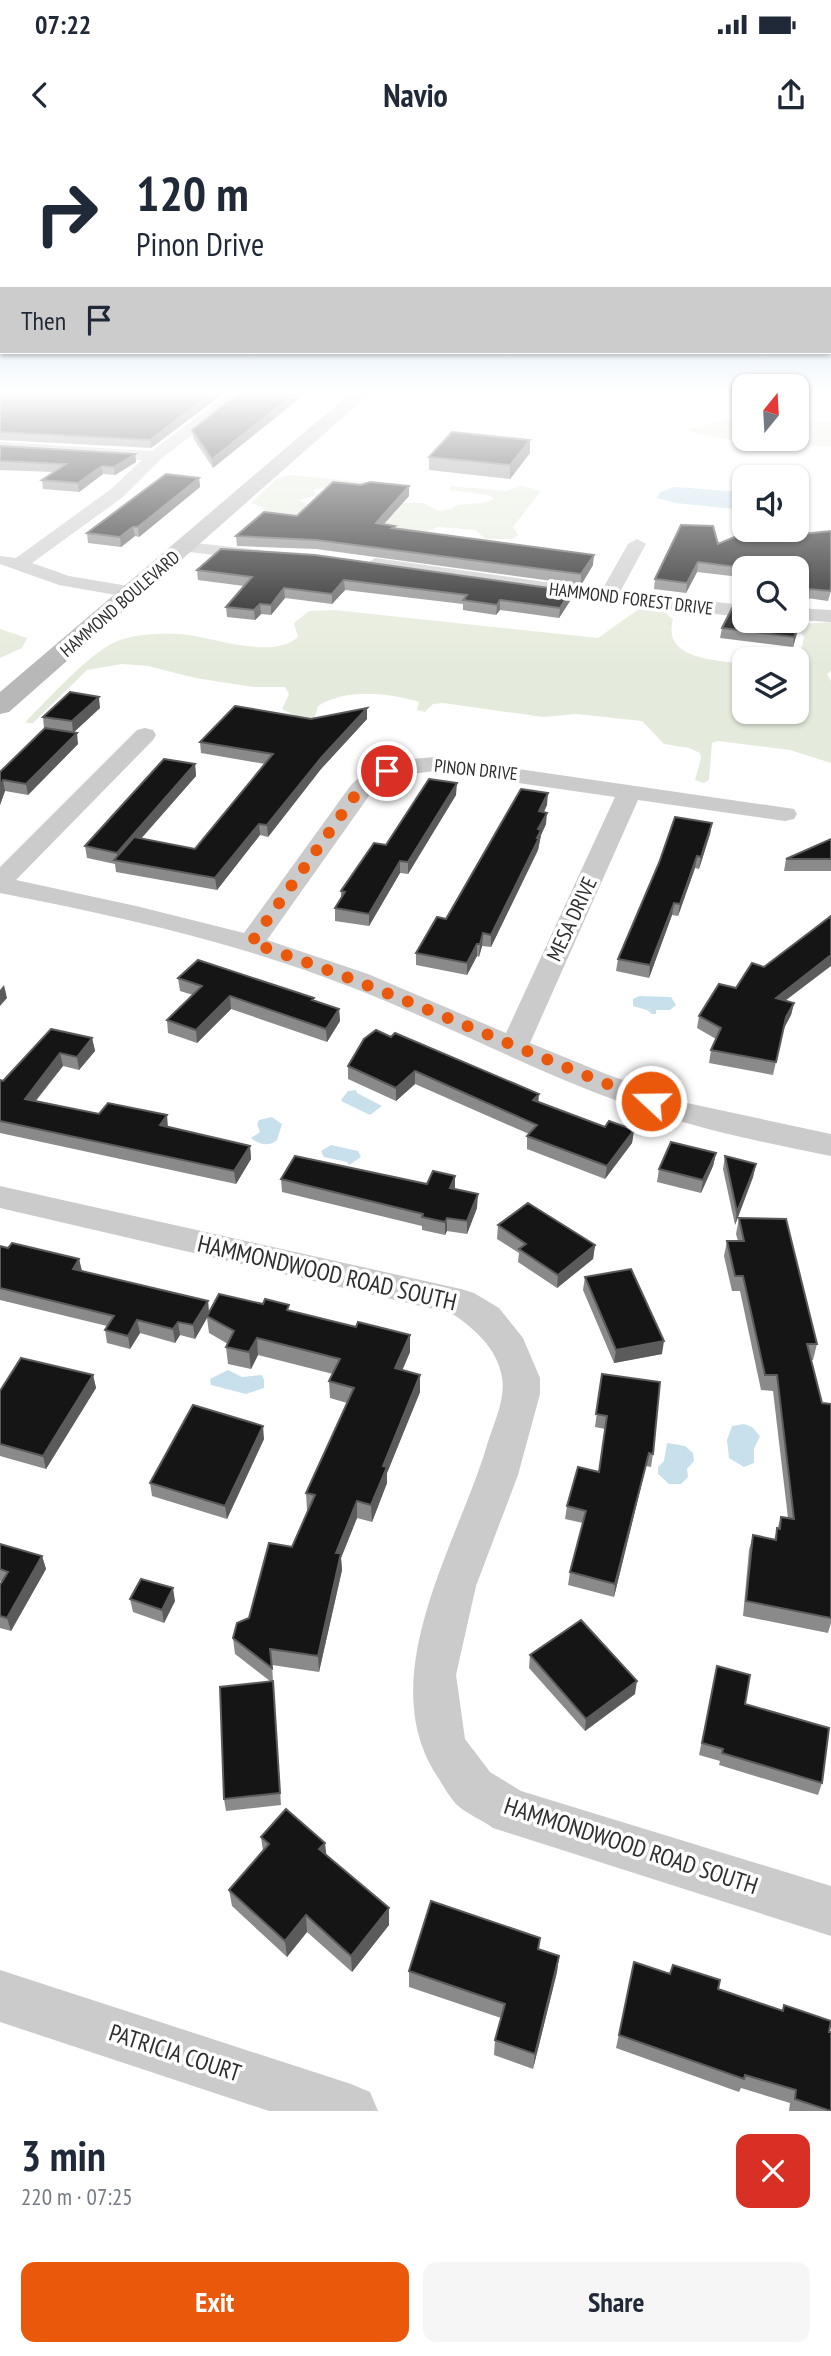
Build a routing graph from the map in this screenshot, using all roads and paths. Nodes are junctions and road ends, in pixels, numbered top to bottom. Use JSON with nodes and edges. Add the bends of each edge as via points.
{"nodes":[{"id":1,"x":128,"y":482,"type":"edge"},
{"id":2,"x":260,"y":482,"type":"edge"},
{"id":3,"x":638,"y":544,"type":"dead end"},
{"id":4,"x":186,"y":547,"type":"junction"},
{"id":5,"x":280,"y":555,"type":"edge"},
{"id":6,"x":0,"y":558,"type":"edge"},
{"id":7,"x":356,"y":562,"type":"edge"},
{"id":8,"x":19,"y":564,"type":"junction"},
{"id":9,"x":140,"y":587,"type":"junction"},
{"id":10,"x":608,"y":597,"type":"junction"},
{"id":11,"x":732,"y":610,"type":"edge"},
{"id":12,"x":809,"y":615,"type":"edge"},
{"id":13,"x":831,"y":616,"type":"edge"},
{"id":14,"x":0,"y":706,"type":"edge"},
{"id":15,"x":145,"y":735,"type":"dead end"},
{"id":16,"x":630,"y":791,"type":"junction"},
{"id":17,"x":785,"y":814,"type":"dead end"},
{"id":18,"x":0,"y":884,"type":"edge"},
{"id":19,"x":251,"y":943,"type":"junction"},
{"id":20,"x":514,"y":1047,"type":"junction"},
{"id":21,"x":831,"y":1144,"type":"edge"},
{"id":22,"x":0,"y":1196,"type":"edge"},
{"id":23,"x":831,"y":1911,"type":"edge"},
{"id":24,"x":0,"y":1996,"type":"edge"},
{"id":25,"x":351,"y":2111,"type":"edge"}],
"edges":[{"from":1,"to":8,"type":"street"},
{"from":2,"to":4,"type":"street","name":"HAMMOND BOULEVARD"},
{"from":3,"to":10,"type":"street"},
{"from":4,"to":5,"type":"street"},
{"from":4,"to":9,"type":"street","name":"HAMMOND BOULEVARD"},
{"from":6,"to":8,"type":"street"},
{"from":7,"to":10,"type":"street","name":"HAMMOND FOREST DRIVE"},
{"from":8,"to":9,"type":"street","via":[[66,581]]},
{"from":9,"to":14,"type":"street","name":"HAMMOND BOULEVARD"},
{"from":10,"to":11,"type":"street","name":"HAMMOND FOREST DRIVE"},
{"from":12,"to":13,"type":"street"},
{"from":15,"to":18,"type":"street"},
{"from":16,"to":17,"type":"street","name":"PINON DRIVE"},
{"from":16,"to":19,"type":"street","name":"PINON DRIVE","via":[[435,764],[387,771],[359,790]]},
{"from":16,"to":20,"type":"street","name":"MESA DRIVE"},
{"from":18,"to":19,"type":"street"},
{"from":19,"to":20,"type":"street","via":[[356,980]]},
{"from":20,"to":21,"type":"street","via":[[676,1110]]},
{"from":22,"to":23,"type":"street","name":"HAMMONDWOOD ROAD SOUTH","via":[[461,1302],[486,1318],[510,1348],[521,1378],[521,1394],[498,1475],[455,1586],[433,1675],[446,1750],[473,1787],[510,1811]]},
{"from":24,"to":25,"type":"street","name":"PATRICIA COURT"}]}
